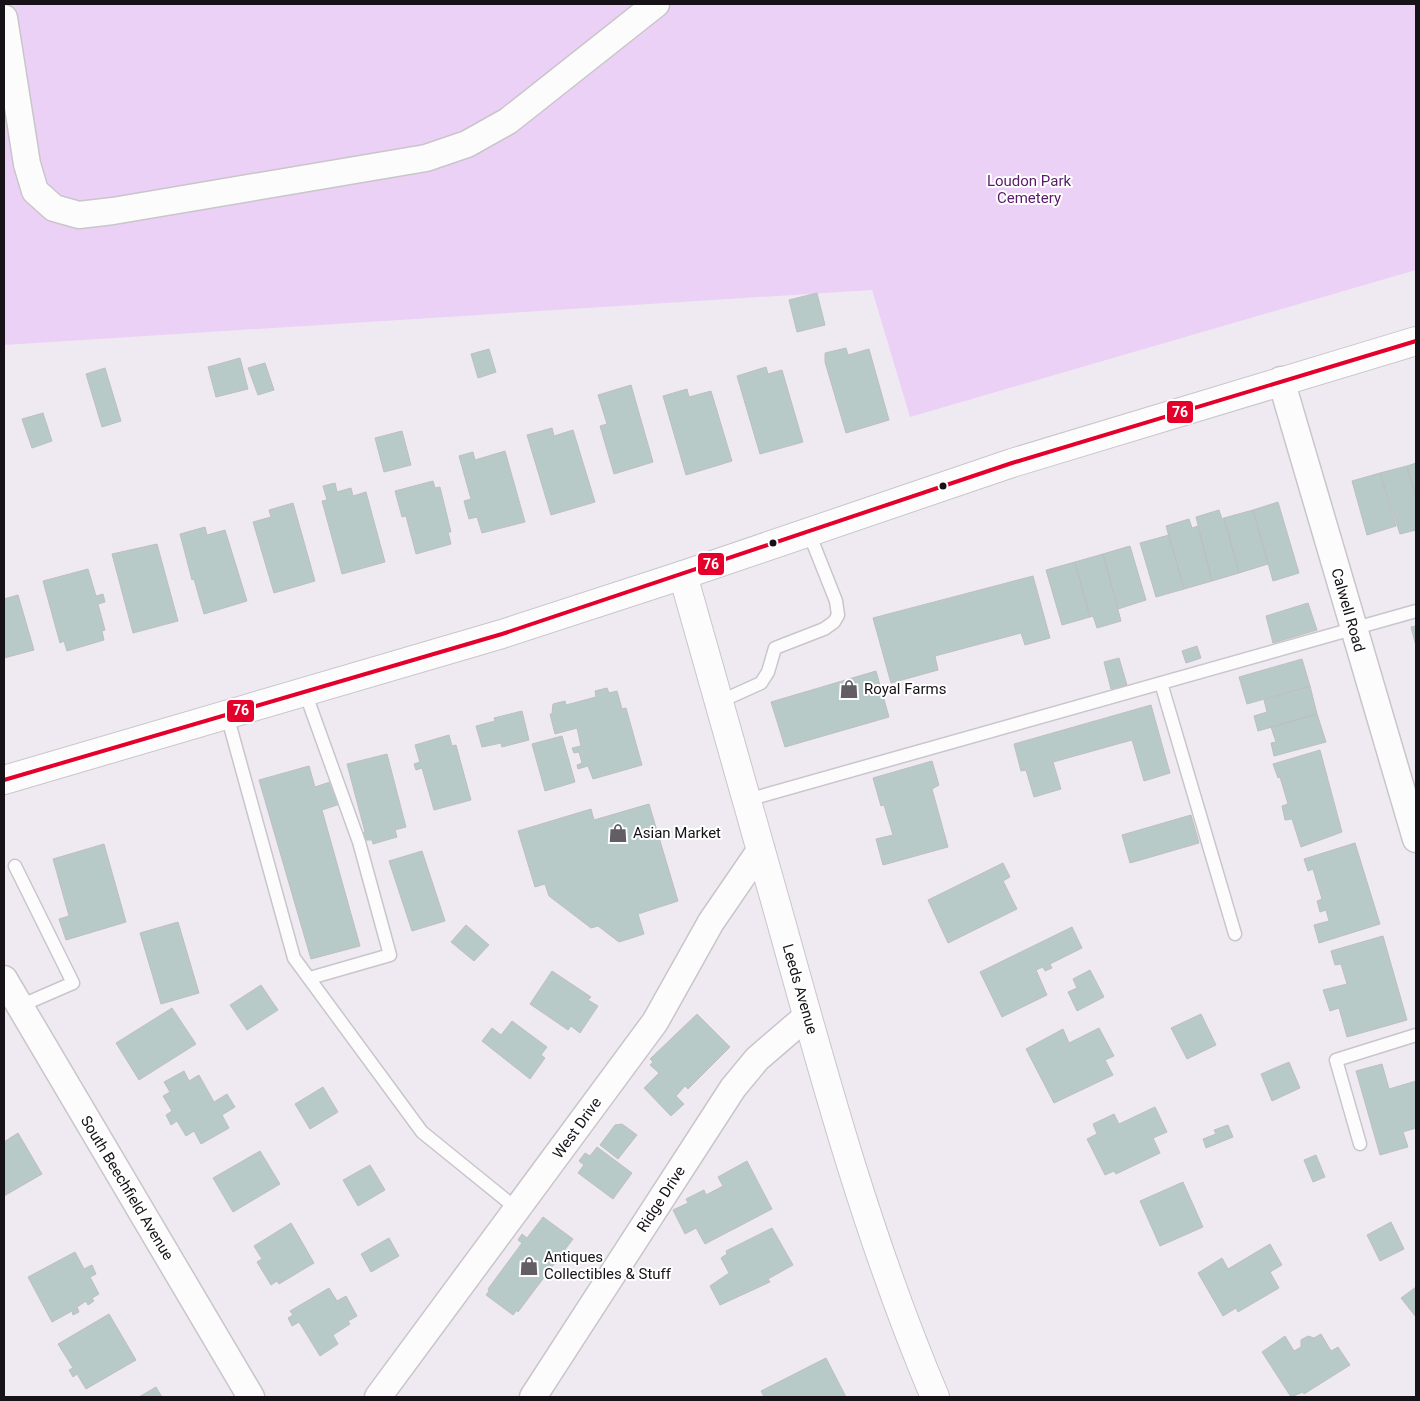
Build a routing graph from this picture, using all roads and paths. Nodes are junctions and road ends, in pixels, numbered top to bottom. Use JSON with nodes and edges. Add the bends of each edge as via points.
{"nodes":[{"id":1,"x":656,"y":4,"type":"edge"},
{"id":2,"x":4,"y":18,"type":"edge"},
{"id":3,"x":1416,"y":341,"type":"edge"},
{"id":4,"x":1281,"y":380,"type":"junction"},
{"id":5,"x":809,"y":533,"type":"junction"},
{"id":6,"x":683,"y":575,"type":"junction"},
{"id":7,"x":1416,"y":611,"type":"edge"},
{"id":8,"x":1354,"y":629,"type":"junction"},
{"id":9,"x":1161,"y":683,"type":"junction"},
{"id":10,"x":305,"y":692,"type":"junction"},
{"id":11,"x":718,"y":702,"type":"junction"},
{"id":12,"x":227,"y":715,"type":"junction"},
{"id":13,"x":4,"y":780,"type":"edge"},
{"id":14,"x":746,"y":800,"type":"junction"},
{"id":15,"x":1416,"y":839,"type":"edge"},
{"id":16,"x":761,"y":849,"type":"junction"},
{"id":17,"x":14,"y":866,"type":"dead end"},
{"id":18,"x":1235,"y":934,"type":"dead end"},
{"id":19,"x":310,"y":978,"type":"junction"},
{"id":20,"x":4,"y":979,"type":"edge"},
{"id":21,"x":20,"y":1006,"type":"junction"},
{"id":22,"x":807,"y":1016,"type":"junction"},
{"id":23,"x":1416,"y":1035,"type":"edge"},
{"id":24,"x":1360,"y":1144,"type":"dead end"},
{"id":25,"x":517,"y":1209,"type":"junction"},
{"id":26,"x":251,"y":1397,"type":"edge"},
{"id":27,"x":378,"y":1397,"type":"edge"},
{"id":28,"x":533,"y":1397,"type":"edge"},
{"id":29,"x":935,"y":1397,"type":"edge"}],
"edges":[{"from":1,"to":2,"type":"street","via":[[508,121],[467,144],[426,158],[113,212],[79,215],[54,208],[35,191],[27,164]]},
{"from":3,"to":4,"type":"main road"},
{"from":4,"to":5,"type":"main road","via":[[1012,463]]},
{"from":4,"to":8,"type":"street","name":"Calwell Road"},
{"from":5,"to":6,"type":"main road"},
{"from":5,"to":11,"type":"lane","via":[[836,601],[838,614],[834,622],[775,648],[761,683]]},
{"from":6,"to":10,"type":"main road","via":[[502,634]]},
{"from":6,"to":11,"type":"main road","name":"Leeds Avenue"},
{"from":7,"to":8,"type":"lane"},
{"from":8,"to":9,"type":"lane"},
{"from":8,"to":15,"type":"street","name":"Calwell Road"},
{"from":9,"to":14,"type":"lane"},
{"from":9,"to":18,"type":"lane"},
{"from":10,"to":12,"type":"main road"},
{"from":10,"to":19,"type":"lane","via":[[359,842],[390,955]]},
{"from":11,"to":14,"type":"main road","name":"Leeds Avenue"},
{"from":12,"to":13,"type":"main road"},
{"from":12,"to":19,"type":"lane","via":[[294,958]]},
{"from":14,"to":16,"type":"main road","name":"Leeds Avenue"},
{"from":16,"to":22,"type":"main road","name":"Leeds Avenue"},
{"from":16,"to":25,"type":"street","name":"West Drive","via":[[711,922],[655,1022]]},
{"from":17,"to":21,"type":"lane","via":[[73,983]]},
{"from":19,"to":25,"type":"lane","via":[[422,1132]]},
{"from":20,"to":21,"type":"street","name":"South Beechfield Avenue"},
{"from":21,"to":26,"type":"street","name":"South Beechfield Avenue"},
{"from":22,"to":28,"type":"street","name":"Ridge Drive","via":[[757,1059],[733,1088]]},
{"from":22,"to":29,"type":"main road","name":"Leeds Avenue","via":[[865,1212],[900,1312]]},
{"from":23,"to":24,"type":"lane","via":[[1336,1060]]},
{"from":25,"to":27,"type":"street","name":"West Drive"}]}
